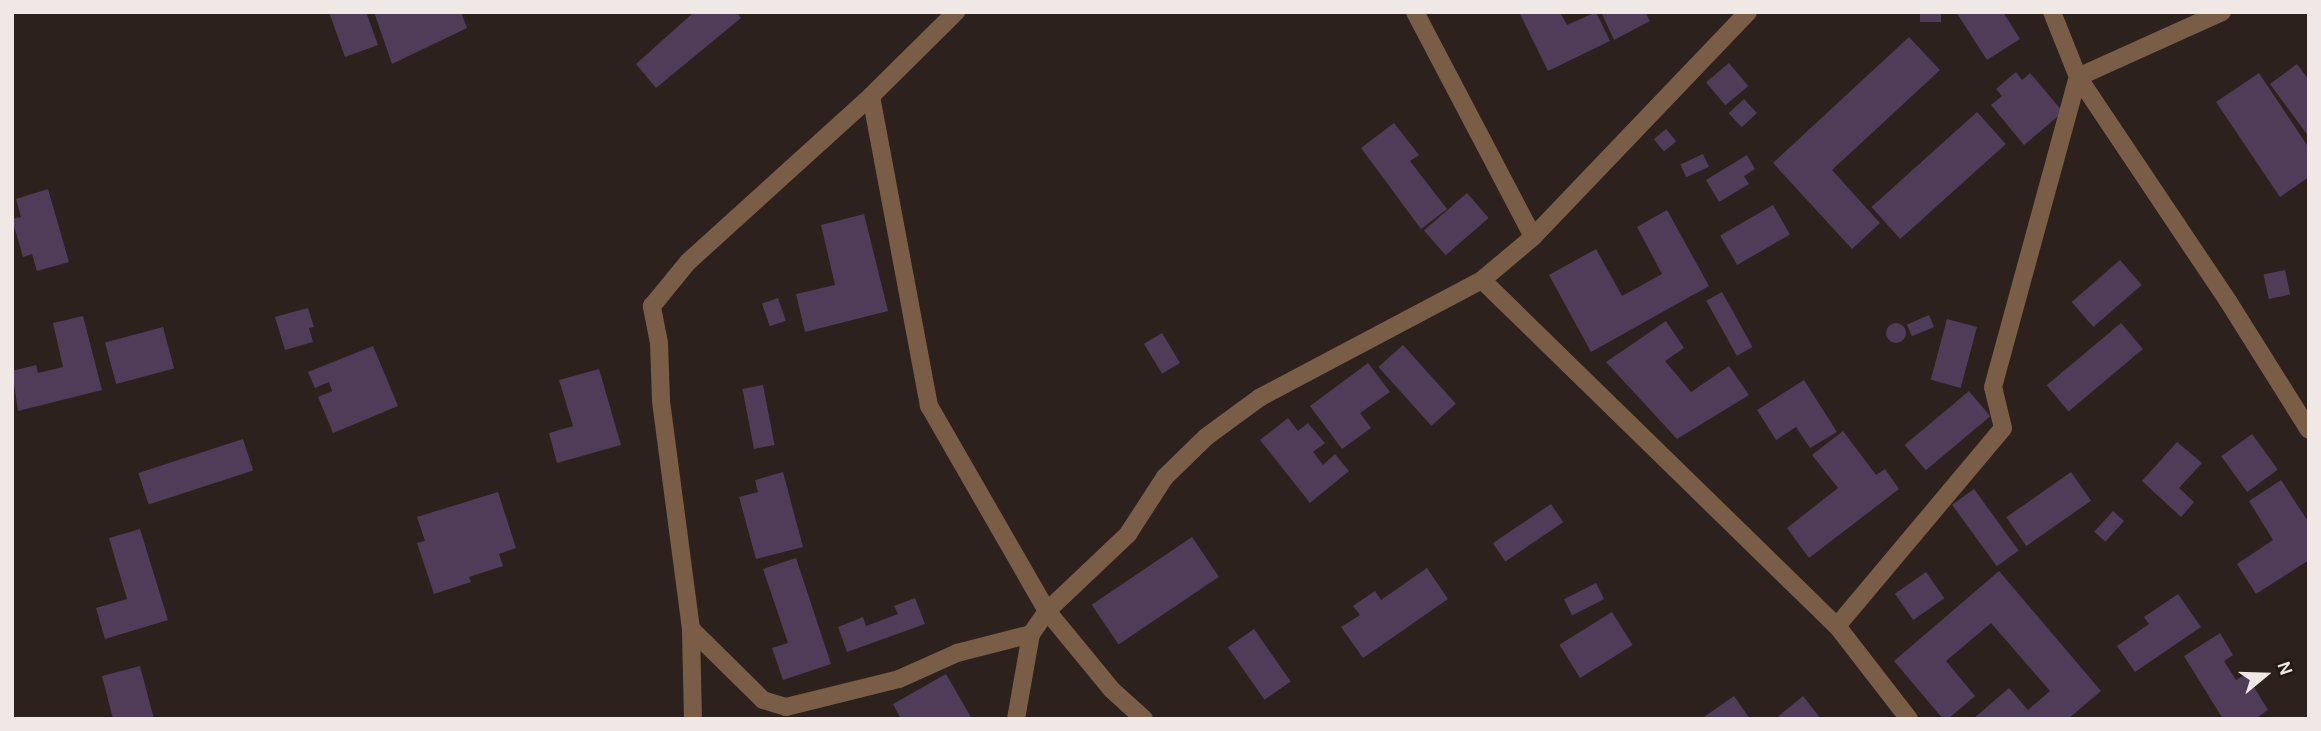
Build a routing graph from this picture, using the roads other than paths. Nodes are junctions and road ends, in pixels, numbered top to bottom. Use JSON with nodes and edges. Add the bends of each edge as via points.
{"nodes":[{"id":1,"x":957,"y":12,"type":"edge"},
{"id":2,"x":1415,"y":12,"type":"edge"},
{"id":3,"x":1748,"y":12,"type":"edge"},
{"id":4,"x":2052,"y":12,"type":"edge"},
{"id":5,"x":2222,"y":12,"type":"edge"},
{"id":6,"x":2078,"y":77,"type":"junction"},
{"id":7,"x":871,"y":96,"type":"junction"},
{"id":8,"x":1533,"y":237,"type":"junction"},
{"id":9,"x":1482,"y":280,"type":"junction"},
{"id":10,"x":2309,"y":430,"type":"edge"},
{"id":11,"x":1047,"y":611,"type":"junction"},
{"id":12,"x":1837,"y":626,"type":"junction"},
{"id":13,"x":691,"y":629,"type":"junction"},
{"id":14,"x":1031,"y":634,"type":"junction"},
{"id":15,"x":692,"y":719,"type":"edge"},
{"id":16,"x":1016,"y":719,"type":"edge"},
{"id":17,"x":1144,"y":719,"type":"edge"},
{"id":18,"x":1909,"y":719,"type":"edge"}],
"edges":[{"from":1,"to":7,"type":"street"},
{"from":2,"to":8,"type":"street"},
{"from":3,"to":8,"type":"street"},
{"from":4,"to":6,"type":"street"},
{"from":5,"to":6,"type":"street"},
{"from":6,"to":10,"type":"street"},
{"from":6,"to":12,"type":"street","via":[[1993,387],[2003,428]]},
{"from":7,"to":11,"type":"street","via":[[929,406]]},
{"from":7,"to":13,"type":"street","via":[[688,262],[652,306]]},
{"from":8,"to":9,"type":"street"},
{"from":9,"to":11,"type":"street","via":[[1259,398],[1206,437],[1165,477],[1128,534]]},
{"from":9,"to":12,"type":"street"},
{"from":11,"to":14,"type":"street"},
{"from":11,"to":17,"type":"street","via":[[1112,690]]},
{"from":12,"to":18,"type":"street"},
{"from":13,"to":14,"type":"street","via":[[763,700],[786,707],[899,679],[957,653]]},
{"from":13,"to":15,"type":"street"},
{"from":14,"to":16,"type":"street"}]}
